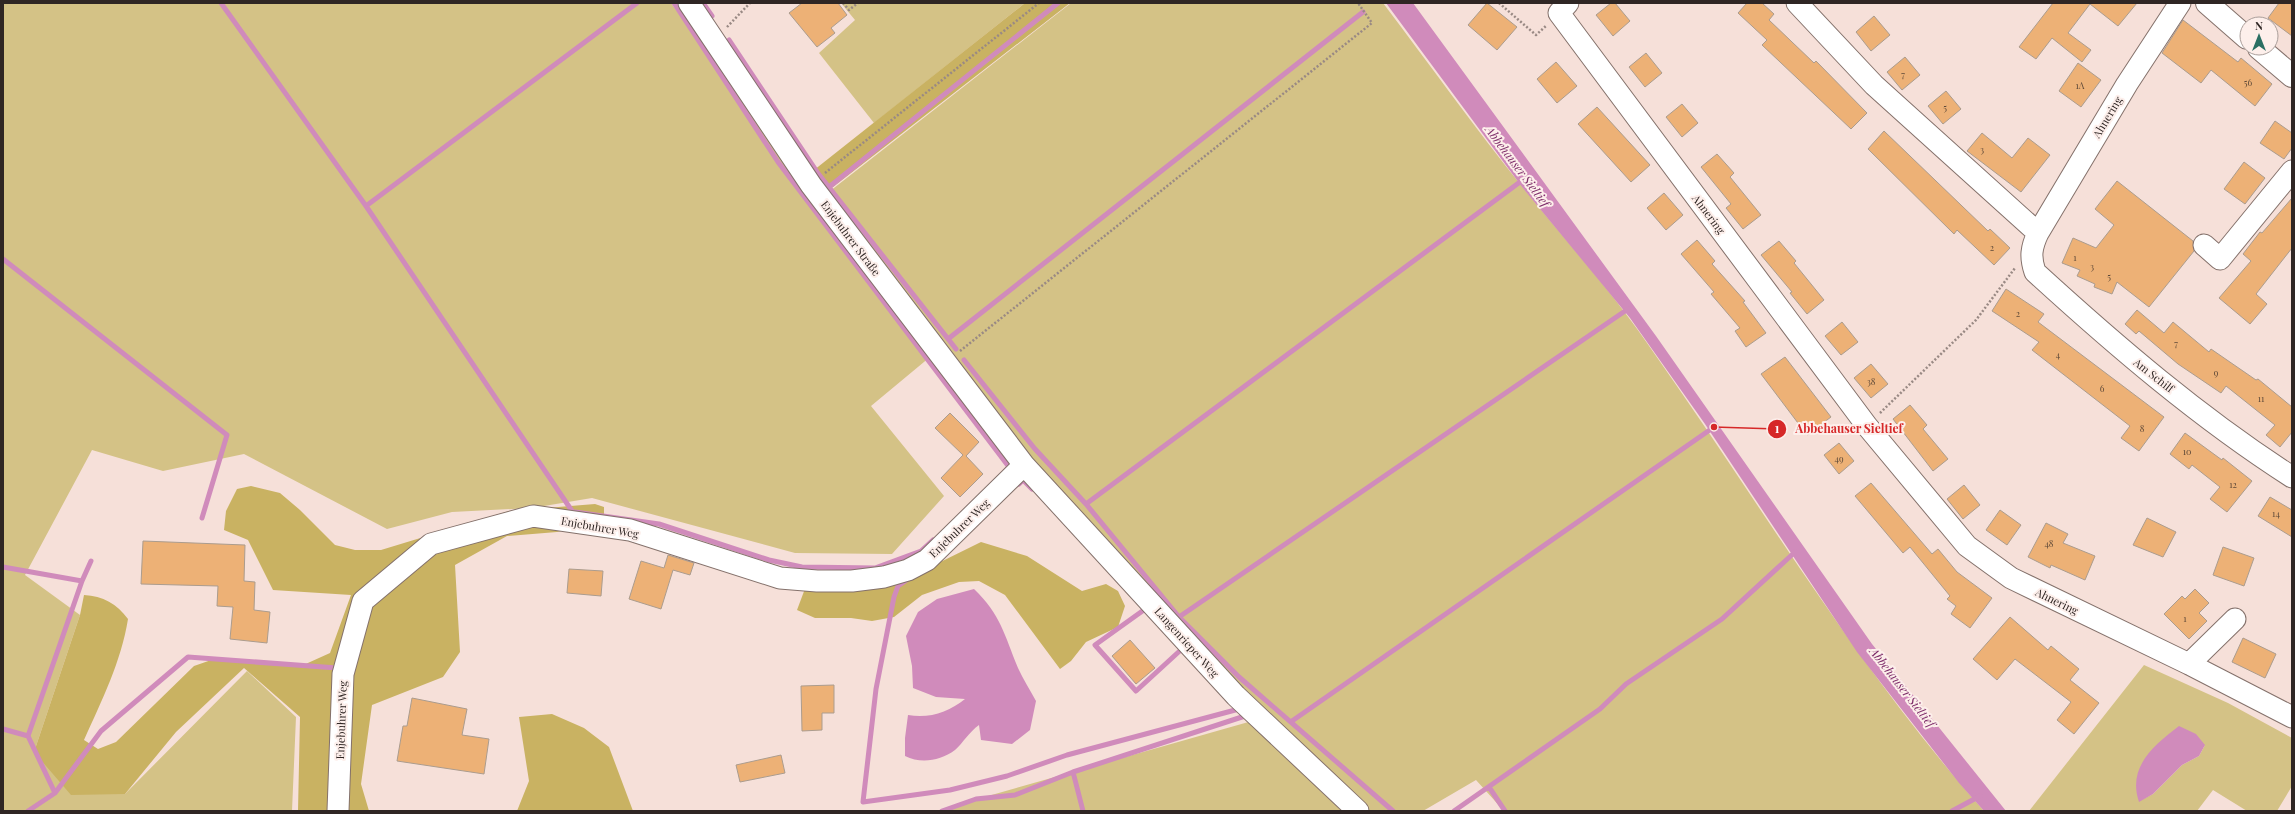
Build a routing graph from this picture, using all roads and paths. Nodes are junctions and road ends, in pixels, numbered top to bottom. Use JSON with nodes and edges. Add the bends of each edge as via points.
{"nodes":[{"id":1,"x":689,"y":3,"type":"edge"},
{"id":2,"x":750,"y":3,"type":"edge"},
{"id":3,"x":843,"y":3,"type":"edge"},
{"id":4,"x":858,"y":3,"type":"edge"},
{"id":5,"x":1039,"y":3,"type":"edge"},
{"id":6,"x":1358,"y":3,"type":"edge"},
{"id":7,"x":1499,"y":3,"type":"edge"},
{"id":8,"x":1797,"y":3,"type":"edge"},
{"id":9,"x":2180,"y":3,"type":"edge"},
{"id":10,"x":2207,"y":3,"type":"edge"},
{"id":11,"x":1564,"y":8,"type":"edge"},
{"id":12,"x":2239,"y":31,"type":"edge"},
{"id":13,"x":715,"y":39,"type":"junction"},
{"id":14,"x":2268,"y":56,"type":"edge"},
{"id":15,"x":2292,"y":76,"type":"edge"},
{"id":16,"x":2292,"y":171,"type":"edge"},
{"id":17,"x":825,"y":173,"type":"dead end"},
{"id":18,"x":2038,"y":233,"type":"junction"},
{"id":19,"x":2204,"y":245,"type":"dead end"},
{"id":20,"x":2031,"y":258,"type":"junction"},
{"id":21,"x":945,"y":362,"type":"junction"},
{"id":22,"x":1867,"y":426,"type":"junction"},
{"id":23,"x":1024,"y":465,"type":"junction"},
{"id":24,"x":2292,"y":478,"type":"edge"},
{"id":25,"x":2235,"y":619,"type":"dead end"},
{"id":26,"x":2189,"y":664,"type":"junction"},
{"id":27,"x":2292,"y":717,"type":"edge"},
{"id":28,"x":338,"y":811,"type":"edge"},
{"id":29,"x":1358,"y":811,"type":"edge"}],
"edges":[{"from":1,"to":13,"type":"street","name":"Enjebuhrer Straße"},
{"from":2,"to":13,"type":"path"},
{"from":3,"to":4,"type":"path","via":[[849,10]]},
{"from":5,"to":17,"type":"path"},
{"from":6,"to":21,"type":"path","via":[[1372,22]]},
{"from":7,"to":11,"type":"path","via":[[1536,35]]},
{"from":8,"to":18,"type":"street","via":[[1874,85]]},
{"from":9,"to":18,"type":"street","name":"Ahnering","via":[[2127,84]]},
{"from":10,"to":12,"type":"main road"},
{"from":11,"to":22,"type":"street","name":"Ahnering"},
{"from":13,"to":21,"type":"street","name":"Enjebuhrer Straße","via":[[811,185]]},
{"from":14,"to":15,"type":"main road"},
{"from":16,"to":19,"type":"street","via":[[2220,259]]},
{"from":18,"to":20,"type":"street","name":"Ahnering","via":[[2032,246]]},
{"from":20,"to":22,"type":"path","via":[[2013,269],[1976,320]]},
{"from":20,"to":24,"type":"street","name":"Am Schilf","via":[[2035,272],[2117,346],[2249,450]]},
{"from":21,"to":23,"type":"street","name":"Enjebuhrer Straße"},
{"from":22,"to":26,"type":"street","name":"Ahnering","via":[[1968,546],[2010,578]]},
{"from":23,"to":28,"type":"street","name":"Enjebuhrer Weg","via":[[927,560],[908,570],[884,577],[845,581],[780,578],[630,530],[533,516],[431,544],[363,601],[343,674]]},
{"from":23,"to":29,"type":"street","name":"Langenrieper Weg","via":[[1236,696]]},
{"from":25,"to":26,"type":"street"},
{"from":26,"to":27,"type":"street","name":"Ahnering"}]}
